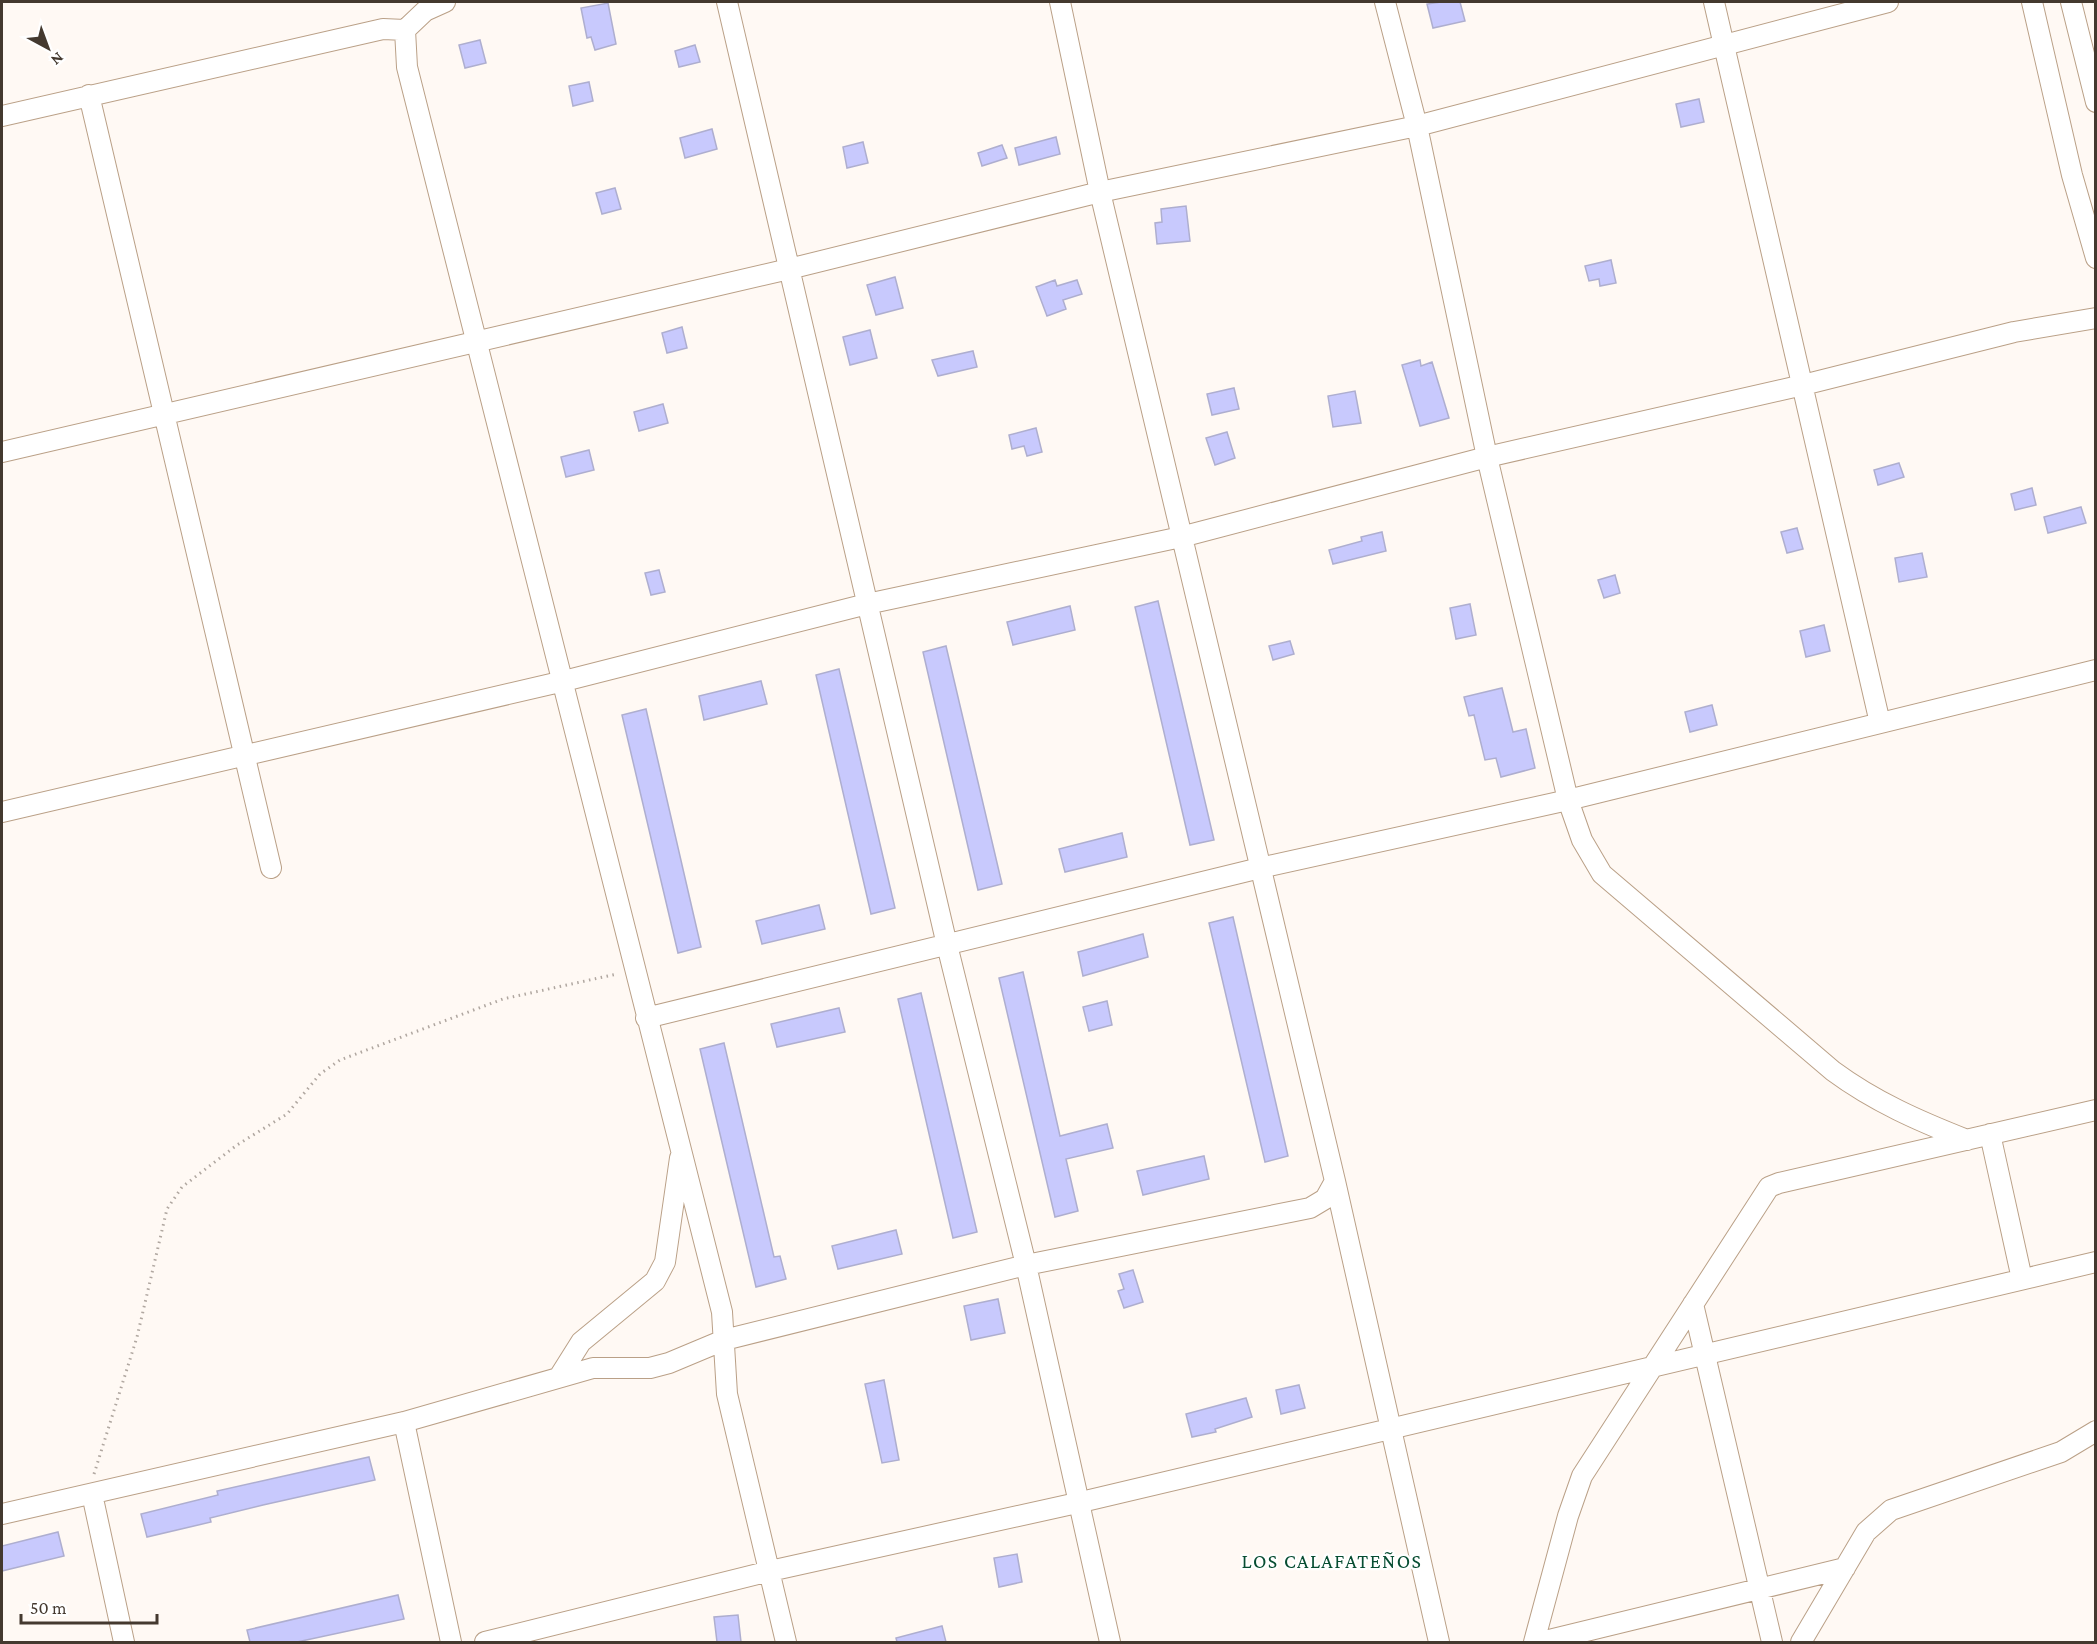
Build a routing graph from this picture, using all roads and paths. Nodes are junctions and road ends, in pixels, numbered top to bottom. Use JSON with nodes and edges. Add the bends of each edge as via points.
{"nodes":[{"id":1,"x":445,"y":2,"type":"edge"},
{"id":2,"x":727,"y":2,"type":"edge"},
{"id":3,"x":1060,"y":2,"type":"edge"},
{"id":4,"x":1385,"y":2,"type":"edge"},
{"id":5,"x":1714,"y":2,"type":"edge"},
{"id":6,"x":1888,"y":2,"type":"edge"},
{"id":7,"x":2032,"y":2,"type":"edge"},
{"id":8,"x":2071,"y":2,"type":"edge"},
{"id":9,"x":405,"y":30,"type":"junction"},
{"id":10,"x":1725,"y":46,"type":"junction"},
{"id":11,"x":89,"y":95,"type":"junction"},
{"id":12,"x":2096,"y":102,"type":"edge"},
{"id":13,"x":2,"y":116,"type":"edge"},
{"id":14,"x":1417,"y":126,"type":"junction"},
{"id":15,"x":1100,"y":192,"type":"junction"},
{"id":16,"x":2096,"y":258,"type":"edge"},
{"id":17,"x":789,"y":268,"type":"junction"},
{"id":18,"x":2096,"y":318,"type":"edge"},
{"id":19,"x":475,"y":340,"type":"junction"},
{"id":20,"x":1803,"y":385,"type":"junction"},
{"id":21,"x":164,"y":414,"type":"junction"},
{"id":22,"x":2,"y":452,"type":"edge"},
{"id":23,"x":1487,"y":457,"type":"junction"},
{"id":24,"x":1180,"y":537,"type":"junction"},
{"id":25,"x":867,"y":604,"type":"junction"},
{"id":26,"x":2096,"y":670,"type":"edge"},
{"id":27,"x":564,"y":681,"type":"junction"},
{"id":28,"x":1880,"y":723,"type":"junction"},
{"id":29,"x":244,"y":756,"type":"junction"},
{"id":30,"x":1568,"y":800,"type":"junction"},
{"id":31,"x":2,"y":813,"type":"edge"},
{"id":32,"x":271,"y":868,"type":"dead end"},
{"id":33,"x":1260,"y":868,"type":"junction"},
{"id":34,"x":947,"y":945,"type":"junction"},
{"id":35,"x":634,"y":970,"type":"junction"},
{"id":36,"x":646,"y":1018,"type":"junction"},
{"id":37,"x":2096,"y":1110,"type":"edge"},
{"id":38,"x":1990,"y":1134,"type":"junction"},
{"id":39,"x":1967,"y":1140,"type":"junction"},
{"id":40,"x":682,"y":1149,"type":"junction"},
{"id":41,"x":1335,"y":1181,"type":"junction"},
{"id":42,"x":2096,"y":1262,"type":"edge"},
{"id":43,"x":1026,"y":1265,"type":"junction"},
{"id":44,"x":2022,"y":1279,"type":"junction"},
{"id":45,"x":1692,"y":1304,"type":"junction"},
{"id":46,"x":724,"y":1340,"type":"junction"},
{"id":47,"x":1704,"y":1354,"type":"junction"},
{"id":48,"x":1653,"y":1366,"type":"junction"},
{"id":49,"x":560,"y":1377,"type":"junction"},
{"id":50,"x":404,"y":1422,"type":"junction"},
{"id":51,"x":1389,"y":1428,"type":"junction"},
{"id":52,"x":2096,"y":1431,"type":"edge"},
{"id":53,"x":92,"y":1494,"type":"junction"},
{"id":54,"x":1077,"y":1503,"type":"junction"},
{"id":55,"x":2,"y":1514,"type":"edge"},
{"id":56,"x":1845,"y":1568,"type":"junction"},
{"id":57,"x":770,"y":1571,"type":"junction"},
{"id":58,"x":1759,"y":1589,"type":"junction"},
{"id":59,"x":124,"y":1642,"type":"edge"},
{"id":60,"x":451,"y":1642,"type":"edge"},
{"id":61,"x":485,"y":1642,"type":"edge"},
{"id":62,"x":786,"y":1642,"type":"edge"},
{"id":63,"x":1110,"y":1642,"type":"edge"},
{"id":64,"x":1439,"y":1642,"type":"edge"},
{"id":65,"x":1534,"y":1642,"type":"edge"},
{"id":66,"x":1541,"y":1642,"type":"edge"},
{"id":67,"x":1772,"y":1642,"type":"edge"},
{"id":68,"x":1801,"y":1642,"type":"edge"}],
"edges":[{"from":1,"to":9,"type":"street","via":[[425,11]]},
{"from":2,"to":17,"type":"street"},
{"from":3,"to":15,"type":"street"},
{"from":4,"to":14,"type":"street"},
{"from":5,"to":10,"type":"street"},
{"from":6,"to":10,"type":"street"},
{"from":7,"to":16,"type":"street","via":[[2072,175]]},
{"from":8,"to":12,"type":"street"},
{"from":9,"to":11,"type":"street","via":[[383,29]]},
{"from":9,"to":19,"type":"street","via":[[407,67]]},
{"from":10,"to":14,"type":"street"},
{"from":10,"to":20,"type":"street"},
{"from":11,"to":13,"type":"street"},
{"from":11,"to":21,"type":"street"},
{"from":14,"to":15,"type":"street"},
{"from":14,"to":23,"type":"street"},
{"from":15,"to":17,"type":"street"},
{"from":15,"to":24,"type":"street"},
{"from":17,"to":19,"type":"street"},
{"from":17,"to":25,"type":"street"},
{"from":18,"to":20,"type":"street","via":[[2014,332]]},
{"from":19,"to":21,"type":"street"},
{"from":19,"to":27,"type":"street"},
{"from":20,"to":23,"type":"street"},
{"from":20,"to":28,"type":"street"},
{"from":21,"to":22,"type":"street"},
{"from":21,"to":29,"type":"street"},
{"from":23,"to":24,"type":"street"},
{"from":23,"to":30,"type":"street"},
{"from":24,"to":25,"type":"street"},
{"from":24,"to":33,"type":"street"},
{"from":25,"to":27,"type":"street"},
{"from":25,"to":34,"type":"street"},
{"from":26,"to":28,"type":"street"},
{"from":27,"to":29,"type":"street"},
{"from":27,"to":35,"type":"street"},
{"from":28,"to":30,"type":"street"},
{"from":29,"to":31,"type":"street"},
{"from":29,"to":32,"type":"street"},
{"from":30,"to":33,"type":"street"},
{"from":30,"to":39,"type":"street","via":[[1582,840],[1602,874],[1740,994],[1866,1095]]},
{"from":33,"to":34,"type":"street"},
{"from":33,"to":41,"type":"street"},
{"from":34,"to":36,"type":"street"},
{"from":34,"to":43,"type":"street"},
{"from":35,"to":36,"type":"street"},
{"from":35,"to":53,"type":"path","via":[[503,999],[340,1060],[320,1074],[287,1114],[237,1145],[182,1187],[167,1209],[137,1337],[95,1466]]},
{"from":36,"to":40,"type":"street"},
{"from":37,"to":38,"type":"street"},
{"from":38,"to":39,"type":"street"},
{"from":38,"to":44,"type":"street"},
{"from":39,"to":45,"type":"street","via":[[1769,1187]]},
{"from":40,"to":46,"type":"street","via":[[722,1312]]},
{"from":40,"to":49,"type":"street","via":[[665,1262],[655,1281],[581,1342]]},
{"from":41,"to":43,"type":"street","via":[[1325,1199],[1310,1208]]},
{"from":41,"to":51,"type":"street"},
{"from":42,"to":44,"type":"street"},
{"from":43,"to":46,"type":"street"},
{"from":43,"to":54,"type":"street"},
{"from":44,"to":47,"type":"street"},
{"from":45,"to":47,"type":"street"},
{"from":45,"to":48,"type":"street"},
{"from":46,"to":49,"type":"street","via":[[650,1368],[593,1368]]},
{"from":46,"to":57,"type":"street","via":[[727,1394]]},
{"from":47,"to":48,"type":"street"},
{"from":47,"to":58,"type":"street"},
{"from":48,"to":51,"type":"street"},
{"from":48,"to":65,"type":"street","via":[[1582,1476]]},
{"from":49,"to":50,"type":"street"},
{"from":50,"to":53,"type":"street"},
{"from":50,"to":60,"type":"street"},
{"from":51,"to":54,"type":"street"},
{"from":51,"to":64,"type":"street"},
{"from":52,"to":56,"type":"street","via":[[2061,1452],[1891,1510],[1866,1532]]},
{"from":53,"to":55,"type":"street"},
{"from":53,"to":59,"type":"street"},
{"from":54,"to":57,"type":"street"},
{"from":54,"to":63,"type":"street"},
{"from":56,"to":58,"type":"street"},
{"from":56,"to":68,"type":"street"},
{"from":57,"to":61,"type":"street"},
{"from":57,"to":62,"type":"street"},
{"from":58,"to":66,"type":"street"},
{"from":58,"to":67,"type":"street"}]}
